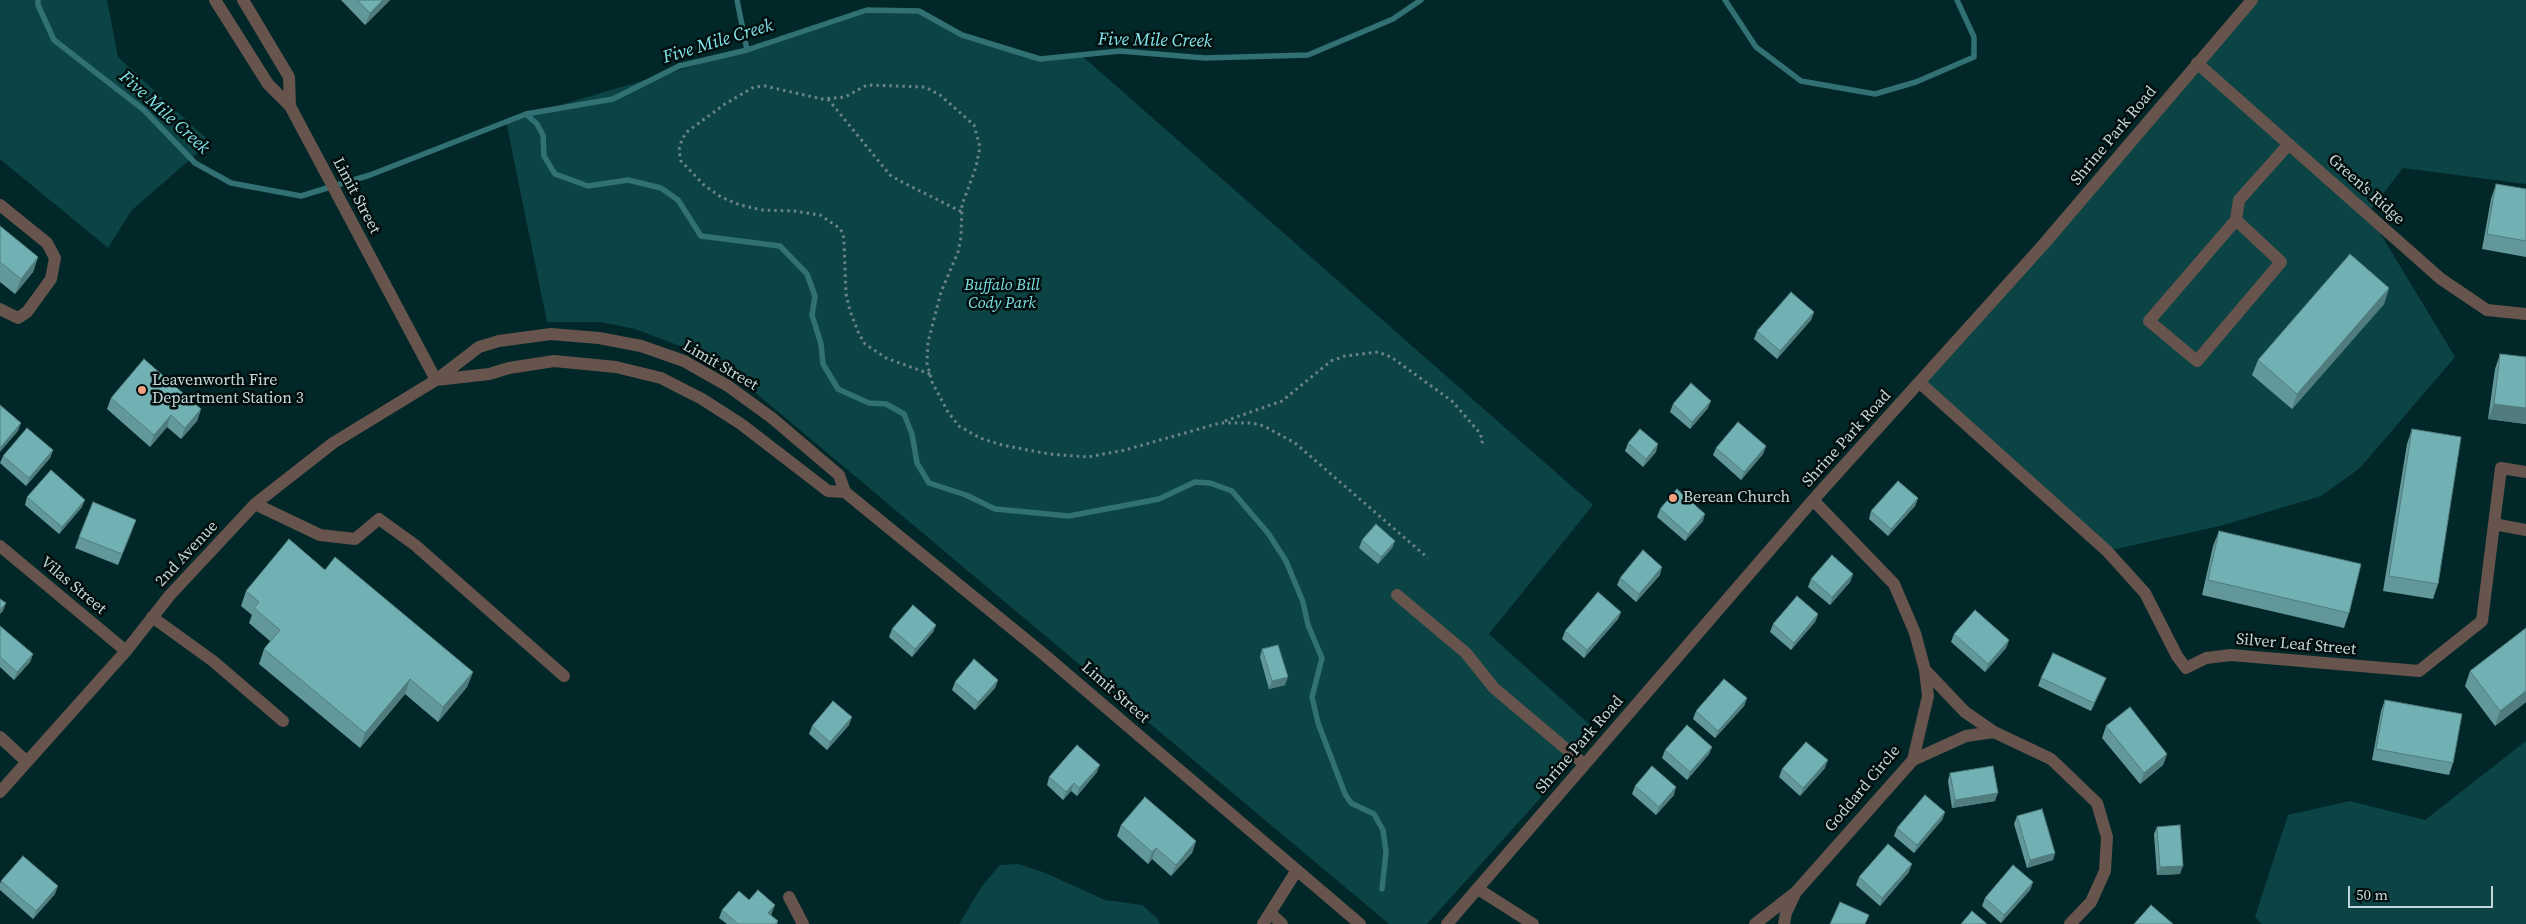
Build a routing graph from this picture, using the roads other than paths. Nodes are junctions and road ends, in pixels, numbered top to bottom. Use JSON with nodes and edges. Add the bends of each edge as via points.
{"nodes":[{"id":1,"x":215,"y":0,"type":"edge"},
{"id":2,"x":243,"y":0,"type":"edge"},
{"id":3,"x":2252,"y":0,"type":"edge"},
{"id":4,"x":2197,"y":63,"type":"junction"},
{"id":5,"x":290,"y":106,"type":"junction"},
{"id":6,"x":2289,"y":144,"type":"junction"},
{"id":7,"x":0,"y":205,"type":"edge"},
{"id":8,"x":2236,"y":220,"type":"junction"},
{"id":9,"x":0,"y":309,"type":"edge"},
{"id":10,"x":2526,"y":314,"type":"edge"},
{"id":11,"x":436,"y":380,"type":"junction"},
{"id":12,"x":1920,"y":383,"type":"junction"},
{"id":13,"x":2526,"y":472,"type":"edge"},
{"id":14,"x":845,"y":492,"type":"junction"},
{"id":15,"x":1813,"y":500,"type":"junction"},
{"id":16,"x":255,"y":504,"type":"junction"},
{"id":17,"x":2494,"y":524,"type":"junction"},
{"id":18,"x":2526,"y":530,"type":"edge"},
{"id":19,"x":0,"y":546,"type":"edge"},
{"id":20,"x":1397,"y":595,"type":"dead end"},
{"id":21,"x":152,"y":617,"type":"junction"},
{"id":22,"x":126,"y":651,"type":"junction"},
{"id":23,"x":1925,"y":670,"type":"junction"},
{"id":24,"x":564,"y":676,"type":"dead end"},
{"id":25,"x":283,"y":721,"type":"dead end"},
{"id":26,"x":1994,"y":732,"type":"junction"},
{"id":27,"x":0,"y":737,"type":"edge"},
{"id":28,"x":1913,"y":760,"type":"junction"},
{"id":29,"x":27,"y":762,"type":"junction"},
{"id":30,"x":1584,"y":764,"type":"junction"},
{"id":31,"x":0,"y":792,"type":"edge"},
{"id":32,"x":1296,"y":870,"type":"junction"},
{"id":33,"x":1478,"y":889,"type":"junction"},
{"id":34,"x":1796,"y":892,"type":"junction"},
{"id":35,"x":789,"y":897,"type":"dead end"},
{"id":36,"x":1270,"y":913,"type":"junction"},
{"id":37,"x":803,"y":924,"type":"edge"},
{"id":38,"x":1262,"y":924,"type":"edge"},
{"id":39,"x":1282,"y":924,"type":"edge"},
{"id":40,"x":1360,"y":924,"type":"edge"},
{"id":41,"x":1447,"y":924,"type":"edge"},
{"id":42,"x":1534,"y":924,"type":"edge"},
{"id":43,"x":1754,"y":924,"type":"edge"},
{"id":44,"x":1784,"y":924,"type":"edge"},
{"id":45,"x":2070,"y":924,"type":"edge"}],
"edges":[{"from":1,"to":5,"type":"street","name":"Limit Street","via":[[268,84]]},
{"from":2,"to":5,"type":"street","name":"Limit Street","via":[[289,76]]},
{"from":3,"to":4,"type":"street","name":"Shrine Park Road"},
{"from":4,"to":6,"type":"street","name":"Green's Ridge"},
{"from":4,"to":12,"type":"street","name":"Shrine Park Road","via":[[2043,245]]},
{"from":5,"to":11,"type":"street","name":"Limit Street"},
{"from":6,"to":8,"type":"street","via":[[2239,200]]},
{"from":6,"to":10,"type":"street","name":"Green's Ridge","via":[[2441,278],[2486,310]]},
{"from":7,"to":9,"type":"street","via":[[47,243],[55,258],[51,278],[27,312],[18,318]]},
{"from":8,"to":8,"type":"street","via":[[2282,262],[2197,362],[2149,321]]},
{"from":11,"to":14,"type":"street","name":"Limit Street","via":[[489,374],[554,361],[616,367],[662,378],[740,424],[828,491]]},
{"from":11,"to":14,"type":"street","name":"Limit Street","via":[[479,347],[499,341],[551,334],[641,346],[684,361],[728,386],[839,475]]},
{"from":11,"to":16,"type":"street","name":"2nd Avenue","via":[[333,443]]},
{"from":12,"to":15,"type":"street","name":"Shrine Park Road"},
{"from":12,"to":17,"type":"street","name":"Silver Leaf Street","via":[[2107,551],[2145,593],[2186,668],[2206,658],[2231,655],[2419,672],[2482,621]]},
{"from":13,"to":17,"type":"street","name":"Silver Leaf Street","via":[[2501,468]]},
{"from":14,"to":32,"type":"street","name":"Limit Street","via":[[1041,652]]},
{"from":15,"to":23,"type":"street","name":"Goddard Circle","via":[[1894,584],[1915,633]]},
{"from":15,"to":30,"type":"street","name":"Shrine Park Road"},
{"from":16,"to":21,"type":"street","name":"2nd Avenue"},
{"from":16,"to":24,"type":"street","via":[[320,535],[355,539],[379,519],[415,544]]},
{"from":17,"to":18,"type":"street"},
{"from":19,"to":22,"type":"street","name":"Vilas Street"},
{"from":20,"to":30,"type":"street","via":[[1466,653],[1494,688]]},
{"from":21,"to":22,"type":"street","name":"2nd Avenue"},
{"from":21,"to":25,"type":"street","via":[[213,661]]},
{"from":22,"to":29,"type":"street","name":"2nd Avenue"},
{"from":23,"to":26,"type":"street","via":[[1965,712]]},
{"from":23,"to":28,"type":"street","name":"Goddard Circle","via":[[1928,696]]},
{"from":26,"to":28,"type":"street","via":[[1966,736]]},
{"from":26,"to":45,"type":"street","via":[[2051,759],[2097,803],[2107,837],[2105,871],[2091,902]]},
{"from":27,"to":29,"type":"street"},
{"from":28,"to":34,"type":"street","name":"Goddard Circle"},
{"from":29,"to":31,"type":"street","name":"2nd Avenue"},
{"from":30,"to":33,"type":"street","name":"Shrine Park Road"},
{"from":32,"to":36,"type":"street"},
{"from":32,"to":40,"type":"street","name":"Limit Street"},
{"from":33,"to":41,"type":"street","name":"Shrine Park Road"},
{"from":33,"to":42,"type":"street"},
{"from":34,"to":43,"type":"street","name":"Goddard Circle"},
{"from":34,"to":44,"type":"street"},
{"from":35,"to":37,"type":"street"},
{"from":36,"to":38,"type":"street"},
{"from":36,"to":39,"type":"street"}]}
